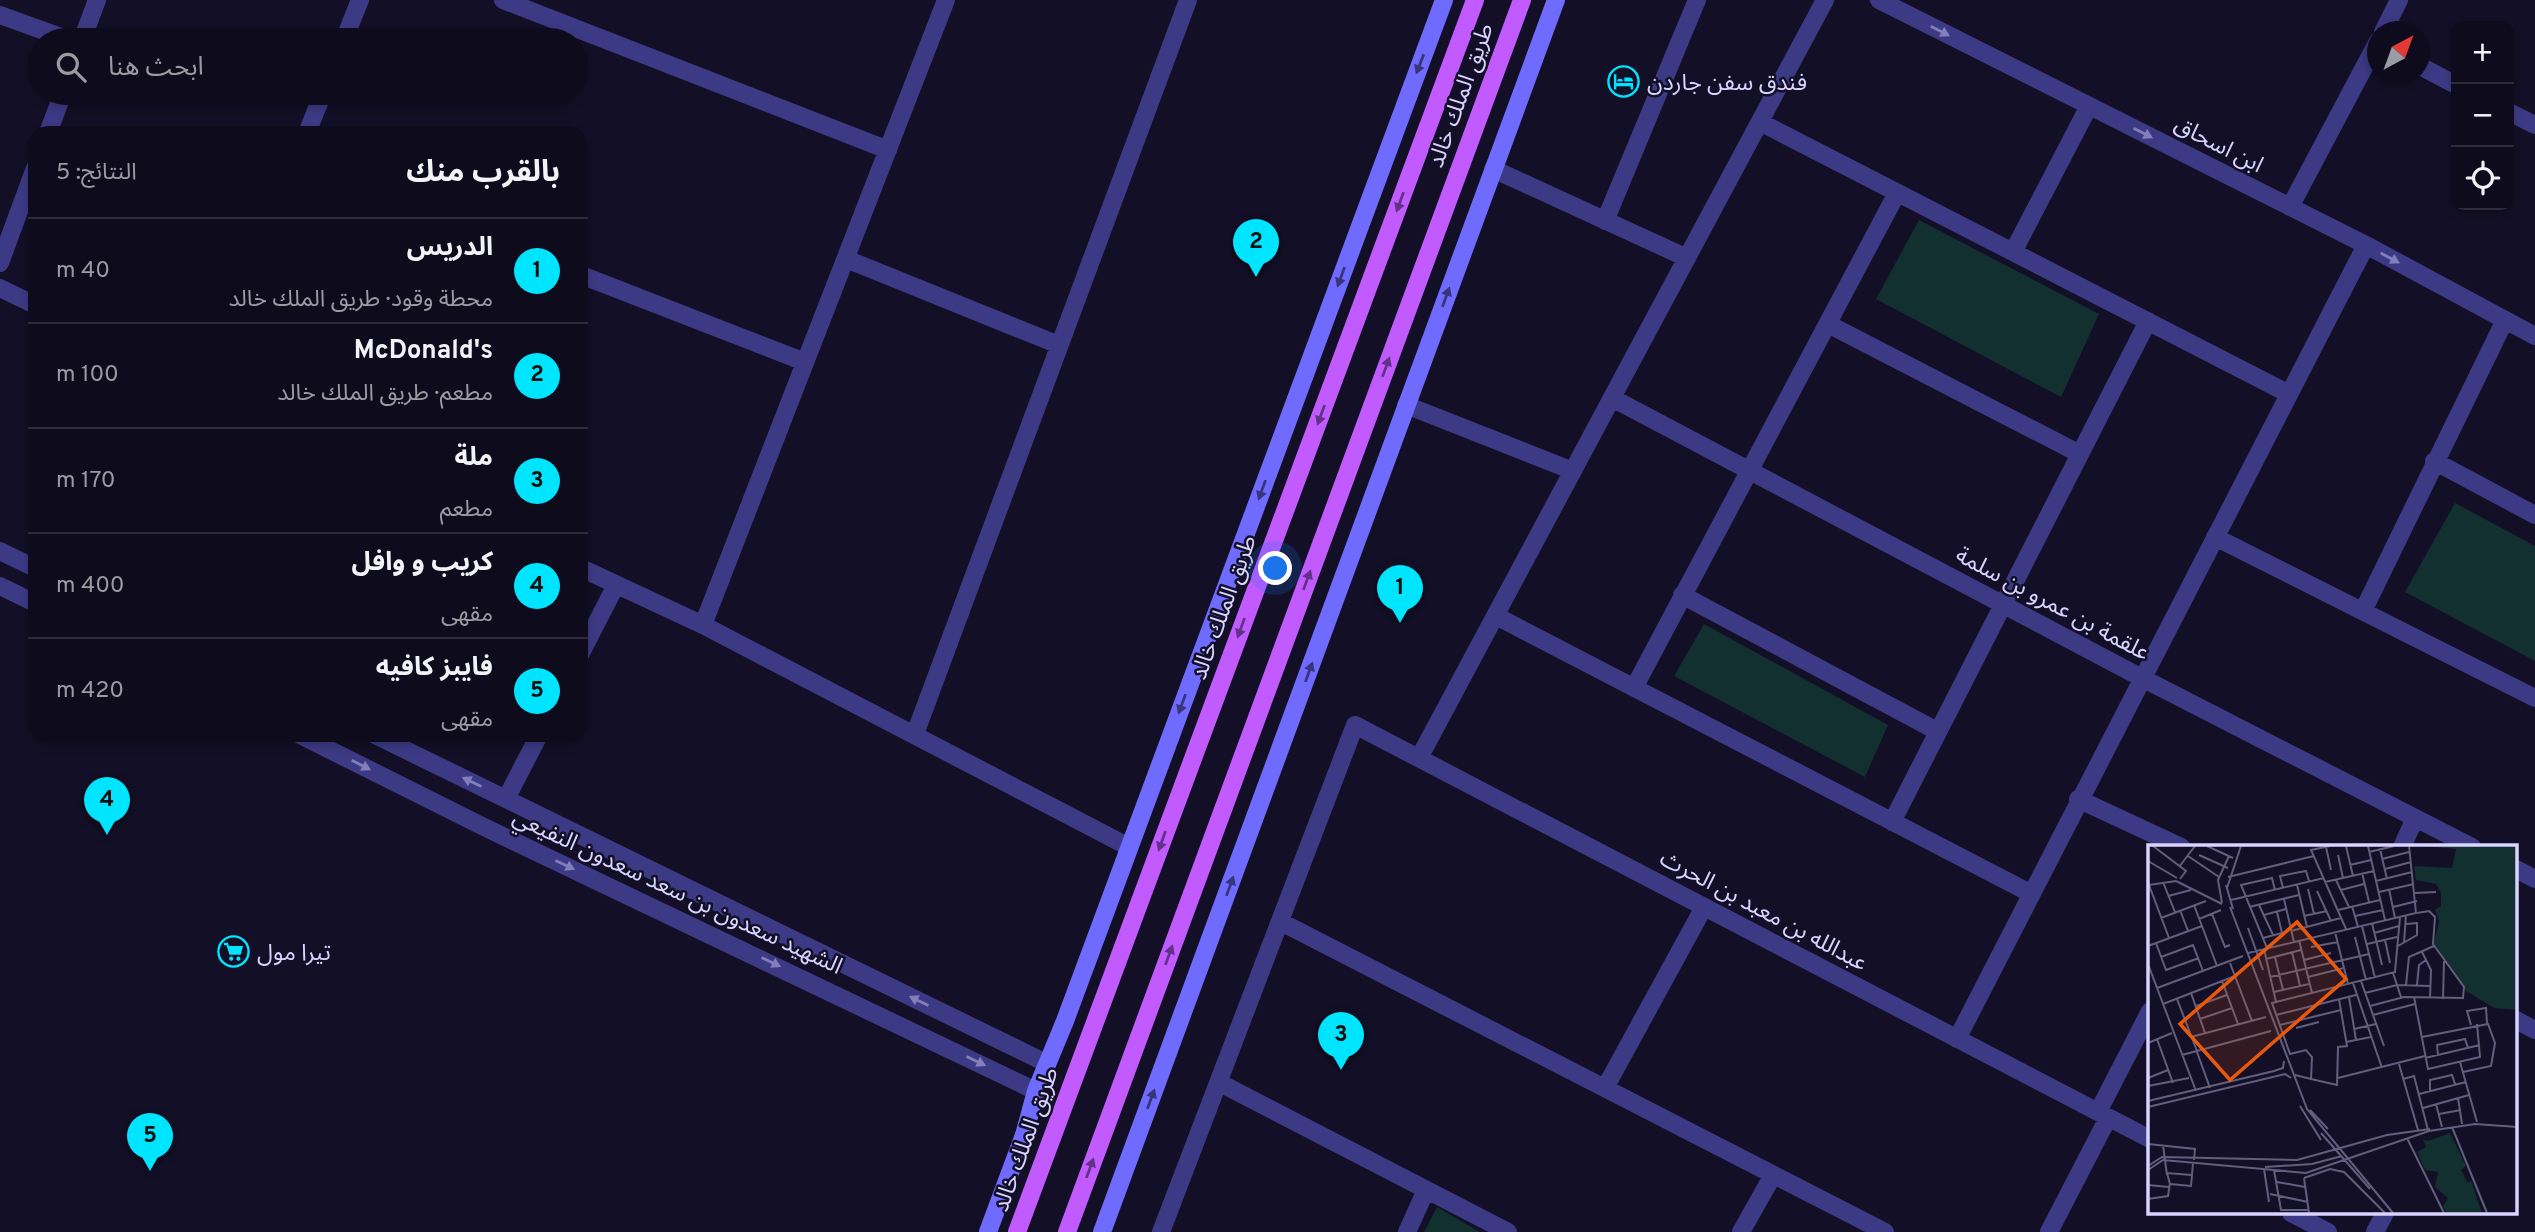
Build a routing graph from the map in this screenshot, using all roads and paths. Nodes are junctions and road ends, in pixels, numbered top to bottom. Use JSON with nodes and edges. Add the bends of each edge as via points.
{"nodes":[{"id":1,"x":97,"y":0,"type":"edge"},
{"id":2,"x":360,"y":0,"type":"edge"},
{"id":3,"x":503,"y":0,"type":"edge"},
{"id":4,"x":946,"y":0,"type":"edge"},
{"id":5,"x":1444,"y":0,"type":"edge"},
{"id":6,"x":1475,"y":0,"type":"edge"},
{"id":7,"x":1521,"y":0,"type":"edge"},
{"id":8,"x":1556,"y":0,"type":"edge"},
{"id":9,"x":1698,"y":0,"type":"edge"},
{"id":10,"x":1825,"y":0,"type":"edge"},
{"id":11,"x":2399,"y":0,"type":"edge"},
{"id":12,"x":1884,"y":1,"type":"edge"},
{"id":13,"x":1182,"y":2,"type":"edge"},
{"id":14,"x":0,"y":15,"type":"edge"},
{"id":15,"x":2388,"y":21,"type":"edge"},
{"id":16,"x":36,"y":28,"type":"edge"},
{"id":17,"x":86,"y":28,"type":"edge"},
{"id":18,"x":349,"y":28,"type":"edge"},
{"id":19,"x":575,"y":28,"type":"edge"},
{"id":20,"x":588,"y":33,"type":"edge"},
{"id":21,"x":2367,"y":61,"type":"edge"},
{"id":22,"x":2430,"y":71,"type":"edge"},
{"id":23,"x":2454,"y":84,"type":"edge"},
{"id":24,"x":58,"y":105,"type":"edge"},
{"id":25,"x":318,"y":105,"type":"edge"},
{"id":26,"x":2089,"y":106,"type":"junction"},
{"id":27,"x":2514,"y":114,"type":"edge"},
{"id":28,"x":1760,"y":122,"type":"junction"},
{"id":29,"x":2535,"y":125,"type":"edge"},
{"id":30,"x":51,"y":126,"type":"edge"},
{"id":31,"x":310,"y":126,"type":"edge"},
{"id":32,"x":888,"y":150,"type":"junction"},
{"id":33,"x":1493,"y":169,"type":"junction"},
{"id":34,"x":28,"y":187,"type":"edge"},
{"id":35,"x":1897,"y":192,"type":"junction"},
{"id":36,"x":2290,"y":207,"type":"junction"},
{"id":37,"x":1605,"y":221,"type":"junction"},
{"id":38,"x":2366,"y":245,"type":"junction"},
{"id":39,"x":2013,"y":252,"type":"junction"},
{"id":40,"x":1688,"y":258,"type":"junction"},
{"id":41,"x":846,"y":259,"type":"junction"},
{"id":42,"x":0,"y":263,"type":"edge"},
{"id":43,"x":588,"y":278,"type":"edge"},
{"id":44,"x":0,"y":288,"type":"edge"},
{"id":45,"x":28,"y":302,"type":"edge"},
{"id":46,"x":2505,"y":320,"type":"junction"},
{"id":47,"x":2148,"y":321,"type":"junction"},
{"id":48,"x":1828,"y":324,"type":"junction"},
{"id":49,"x":2535,"y":336,"type":"edge"},
{"id":50,"x":1059,"y":345,"type":"junction"},
{"id":51,"x":806,"y":362,"type":"junction"},
{"id":52,"x":2289,"y":394,"type":"junction"},
{"id":53,"x":1612,"y":397,"type":"junction"},
{"id":54,"x":1406,"y":405,"type":"junction"},
{"id":55,"x":2080,"y":454,"type":"junction"},
{"id":56,"x":2434,"y":461,"type":"junction"},
{"id":57,"x":1573,"y":471,"type":"junction"},
{"id":58,"x":1751,"y":471,"type":"junction"},
{"id":59,"x":2535,"y":515,"type":"edge"},
{"id":60,"x":2215,"y":537,"type":"junction"},
{"id":61,"x":0,"y":551,"type":"edge"},
{"id":62,"x":28,"y":565,"type":"edge"},
{"id":63,"x":588,"y":571,"type":"edge"},
{"id":64,"x":616,"y":585,"type":"junction"},
{"id":65,"x":0,"y":586,"type":"edge"},
{"id":66,"x":1682,"y":595,"type":"junction"},
{"id":67,"x":28,"y":600,"type":"edge"},
{"id":68,"x":2002,"y":604,"type":"junction"},
{"id":69,"x":2363,"y":611,"type":"junction"},
{"id":70,"x":1496,"y":616,"type":"junction"},
{"id":71,"x":703,"y":625,"type":"junction"},
{"id":72,"x":588,"y":639,"type":"edge"},
{"id":73,"x":2142,"y":678,"type":"junction"},
{"id":74,"x":1635,"y":686,"type":"junction"},
{"id":75,"x":2535,"y":698,"type":"edge"},
{"id":76,"x":1937,"y":731,"type":"junction"},
{"id":77,"x":915,"y":734,"type":"junction"},
{"id":78,"x":314,"y":742,"type":"edge"},
{"id":79,"x":389,"y":742,"type":"edge"},
{"id":80,"x":535,"y":742,"type":"edge"},
{"id":81,"x":1419,"y":758,"type":"junction"},
{"id":82,"x":506,"y":799,"type":"junction"},
{"id":83,"x":2078,"y":799,"type":"junction"},
{"id":84,"x":2415,"y":818,"type":"junction"},
{"id":85,"x":1892,"y":822,"type":"junction"},
{"id":86,"x":2177,"y":845,"type":"edge"},
{"id":87,"x":2403,"y":845,"type":"edge"},
{"id":88,"x":2468,"y":845,"type":"edge"},
{"id":89,"x":1129,"y":846,"type":"junction"},
{"id":90,"x":2518,"y":870,"type":"edge"},
{"id":91,"x":2535,"y":879,"type":"edge"},
{"id":92,"x":2030,"y":893,"type":"junction"},
{"id":93,"x":1704,"y":907,"type":"junction"},
{"id":94,"x":1281,"y":922,"type":"junction"},
{"id":95,"x":2148,"y":1016,"type":"edge"},
{"id":96,"x":2518,"y":1021,"type":"edge"},
{"id":97,"x":2535,"y":1030,"type":"edge"},
{"id":98,"x":1957,"y":1039,"type":"junction"},
{"id":99,"x":1046,"y":1063,"type":"junction"},
{"id":100,"x":1220,"y":1083,"type":"junction"},
{"id":101,"x":1605,"y":1088,"type":"junction"},
{"id":102,"x":1036,"y":1091,"type":"junction"},
{"id":103,"x":2103,"y":1115,"type":"junction"},
{"id":104,"x":2148,"y":1138,"type":"edge"},
{"id":105,"x":1773,"y":1175,"type":"junction"},
{"id":106,"x":1426,"y":1190,"type":"junction"},
{"id":107,"x":2293,"y":1214,"type":"edge"},
{"id":108,"x":2384,"y":1214,"type":"edge"},
{"id":109,"x":988,"y":1232,"type":"edge"},
{"id":110,"x":1017,"y":1232,"type":"edge"},
{"id":111,"x":1066,"y":1232,"type":"edge"},
{"id":112,"x":1102,"y":1232,"type":"edge"},
{"id":113,"x":1161,"y":1232,"type":"edge"},
{"id":114,"x":1407,"y":1232,"type":"edge"},
{"id":115,"x":1508,"y":1232,"type":"edge"},
{"id":116,"x":1741,"y":1232,"type":"edge"},
{"id":117,"x":1885,"y":1232,"type":"edge"},
{"id":118,"x":2049,"y":1232,"type":"edge"},
{"id":119,"x":2328,"y":1232,"type":"edge"},
{"id":120,"x":2375,"y":1232,"type":"edge"}],
"edges":[{"from":1,"to":17,"type":"street"},
{"from":2,"to":18,"type":"street"},
{"from":3,"to":19,"type":"street"},
{"from":4,"to":32,"type":"street"},
{"from":5,"to":89,"type":"main road","one_way":true},
{"from":6,"to":110,"type":"main road","name":"طريق الملك خالد","one_way":true},
{"from":111,"to":7,"type":"main road","name":"طريق الملك خالد","one_way":true},
{"from":8,"to":33,"type":"main road"},
{"from":9,"to":37,"type":"street"},
{"from":10,"to":28,"type":"street"},
{"from":11,"to":15,"type":"street"},
{"from":12,"to":26,"type":"street","name":"ابن اسحاق","one_way":true},
{"from":13,"to":50,"type":"street"},
{"from":14,"to":16,"type":"street"},
{"from":20,"to":32,"type":"street"},
{"from":21,"to":36,"type":"street"},
{"from":22,"to":23,"type":"street"},
{"from":24,"to":30,"type":"street"},
{"from":25,"to":31,"type":"street"},
{"from":26,"to":36,"type":"street","name":"ابن اسحاق","one_way":true},
{"from":26,"to":39,"type":"street"},
{"from":27,"to":29,"type":"street"},
{"from":28,"to":35,"type":"street"},
{"from":28,"to":40,"type":"street"},
{"from":32,"to":41,"type":"street"},
{"from":33,"to":37,"type":"street"},
{"from":54,"to":33,"type":"main road","one_way":true},
{"from":34,"to":42,"type":"street"},
{"from":35,"to":39,"type":"street"},
{"from":35,"to":48,"type":"street"},
{"from":36,"to":38,"type":"street","name":"ابن اسحاق"},
{"from":37,"to":40,"type":"street"},
{"from":38,"to":46,"type":"street","name":"ابن اسحاق","one_way":true},
{"from":38,"to":52,"type":"street"},
{"from":39,"to":47,"type":"street"},
{"from":40,"to":53,"type":"street"},
{"from":41,"to":50,"type":"street"},
{"from":41,"to":51,"type":"street"},
{"from":43,"to":51,"type":"street"},
{"from":44,"to":45,"type":"street"},
{"from":46,"to":49,"type":"street","name":"ابن اسحاق"},
{"from":46,"to":56,"type":"street"},
{"from":47,"to":52,"type":"street"},
{"from":47,"to":55,"type":"street"},
{"from":48,"to":55,"type":"street"},
{"from":48,"to":58,"type":"street"},
{"from":50,"to":77,"type":"street"},
{"from":51,"to":71,"type":"street"},
{"from":52,"to":60,"type":"street"},
{"from":53,"to":57,"type":"street"},
{"from":53,"to":58,"type":"street","name":"علقمة بن عمرو بن سلمة"},
{"from":54,"to":57,"type":"street"},
{"from":112,"to":54,"type":"main road","one_way":true},
{"from":55,"to":68,"type":"street"},
{"from":56,"to":59,"type":"street"},
{"from":56,"to":69,"type":"street"},
{"from":57,"to":70,"type":"street"},
{"from":58,"to":66,"type":"street"},
{"from":58,"to":68,"type":"street","name":"علقمة بن عمرو بن سلمة"},
{"from":60,"to":69,"type":"street"},
{"from":60,"to":73,"type":"street"},
{"from":61,"to":62,"type":"street"},
{"from":63,"to":64,"type":"street"},
{"from":64,"to":71,"type":"street"},
{"from":64,"to":72,"type":"street"},
{"from":65,"to":67,"type":"street"},
{"from":66,"to":74,"type":"street"},
{"from":66,"to":76,"type":"street"},
{"from":68,"to":73,"type":"street","name":"علقمة بن عمرو بن سلمة"},
{"from":68,"to":76,"type":"street"},
{"from":69,"to":75,"type":"street"},
{"from":70,"to":74,"type":"street"},
{"from":70,"to":81,"type":"street"},
{"from":71,"to":77,"type":"street"},
{"from":73,"to":83,"type":"street"},
{"from":73,"to":84,"type":"street","name":"علقمة بن عمرو بن سلمة"},
{"from":74,"to":85,"type":"street"},
{"from":76,"to":85,"type":"street"},
{"from":77,"to":89,"type":"street"},
{"from":78,"to":102,"type":"street","name":"الشهيد سعدون بن سعد سعدون النفيعي","one_way":true},
{"from":82,"to":79,"type":"street","name":"الشهيد سعدون بن سعد سعدون النفيعي","one_way":true},
{"from":80,"to":82,"type":"street"},
{"from":81,"to":93,"type":"street","name":"عبدالله بن معبد بن الحرث"},
{"from":81,"to":94,"type":"street","name":"عبدالله بن معبد بن الحرث","via":[[1355,724]]},
{"from":99,"to":82,"type":"street","name":"الشهيد سعدون بن سعد سعدون النفيعي","one_way":true},
{"from":83,"to":86,"type":"street"},
{"from":83,"to":92,"type":"street"},
{"from":84,"to":87,"type":"street"},
{"from":84,"to":88,"type":"street","name":"علقمة بن عمرو بن سلمة"},
{"from":85,"to":92,"type":"street"},
{"from":89,"to":99,"type":"main road"},
{"from":90,"to":91,"type":"street"},
{"from":92,"to":98,"type":"street"},
{"from":93,"to":98,"type":"street","name":"عبدالله بن معبد بن الحرث"},
{"from":93,"to":101,"type":"street"},
{"from":94,"to":100,"type":"street"},
{"from":94,"to":101,"type":"street"},
{"from":95,"to":103,"type":"street"},
{"from":96,"to":97,"type":"street"},
{"from":98,"to":103,"type":"street","name":"عبدالله بن معبد بن الحرث"},
{"from":99,"to":102,"type":"main road"},
{"from":100,"to":106,"type":"street"},
{"from":100,"to":113,"type":"street"},
{"from":101,"to":105,"type":"street"},
{"from":102,"to":109,"type":"main road"},
{"from":103,"to":104,"type":"street","name":"عبدالله بن معبد بن الحرث"},
{"from":103,"to":118,"type":"street"},
{"from":105,"to":116,"type":"street"},
{"from":105,"to":117,"type":"street"},
{"from":106,"to":114,"type":"street"},
{"from":106,"to":115,"type":"street"},
{"from":107,"to":119,"type":"street"},
{"from":108,"to":120,"type":"street"}]}
